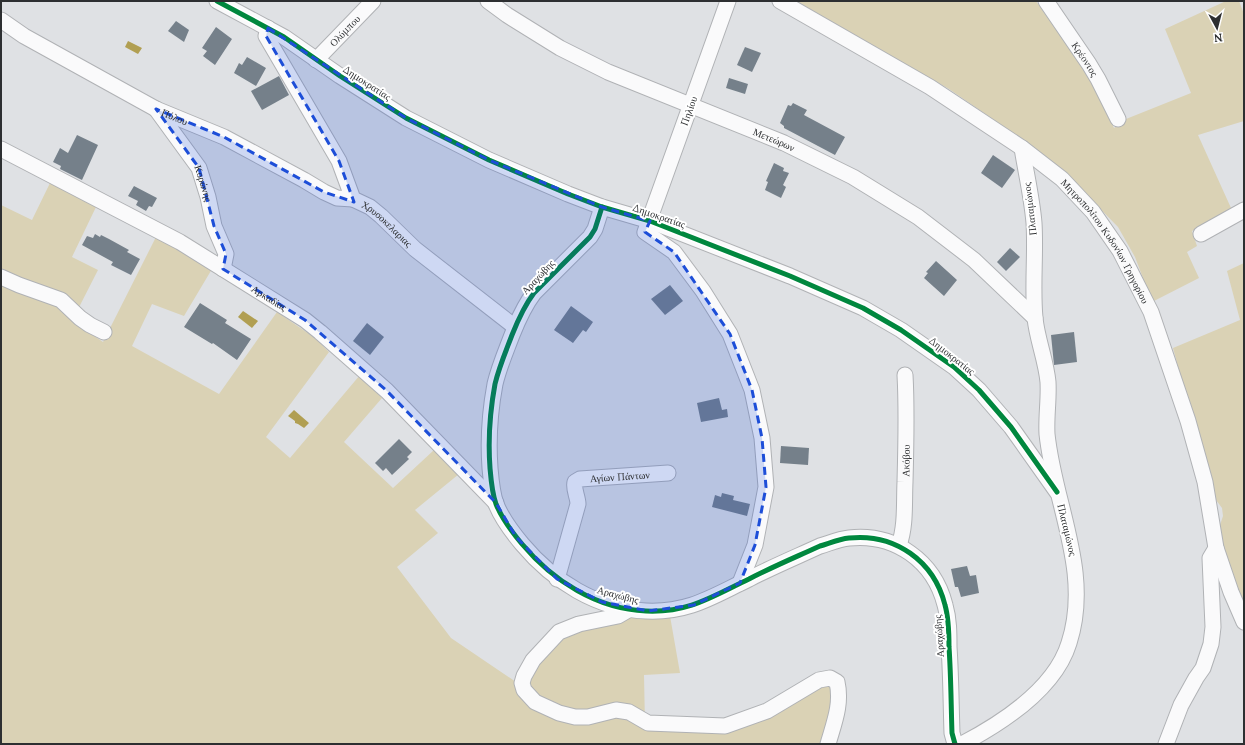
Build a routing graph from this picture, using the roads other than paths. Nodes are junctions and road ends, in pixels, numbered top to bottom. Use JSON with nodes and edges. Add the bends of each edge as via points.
{"nodes":[{"id":1,"x":217,"y":1,"type":"edge"},
{"id":2,"x":373,"y":1,"type":"edge"},
{"id":3,"x":488,"y":1,"type":"edge"},
{"id":4,"x":728,"y":1,"type":"edge"},
{"id":5,"x":780,"y":1,"type":"edge"},
{"id":6,"x":1046,"y":1,"type":"edge"},
{"id":7,"x":1,"y":20,"type":"edge"},
{"id":8,"x":268,"y":28,"type":"junction"},
{"id":9,"x":316,"y":60,"type":"junction"},
{"id":10,"x":691,"y":104,"type":"junction"},
{"id":11,"x":156,"y":109,"type":"junction"},
{"id":12,"x":1118,"y":119,"type":"dead end"},
{"id":13,"x":1022,"y":148,"type":"junction"},
{"id":14,"x":1,"y":150,"type":"edge"},
{"id":15,"x":353,"y":199,"type":"junction"},
{"id":16,"x":602,"y":207,"type":"junction"},
{"id":17,"x":1244,"y":210,"type":"edge"},
{"id":18,"x":650,"y":221,"type":"junction"},
{"id":19,"x":1200,"y":234,"type":"dead end"},
{"id":20,"x":224,"y":269,"type":"junction"},
{"id":21,"x":1,"y":277,"type":"edge"},
{"id":22,"x":1035,"y":318,"type":"junction"},
{"id":23,"x":515,"y":327,"type":"junction"},
{"id":24,"x":104,"y":332,"type":"dead end"},
{"id":25,"x":905,"y":375,"type":"dead end"},
{"id":26,"x":668,"y":473,"type":"dead end"},
{"id":27,"x":1057,"y":492,"type":"junction"},
{"id":28,"x":496,"y":503,"type":"junction"},
{"id":29,"x":899,"y":545,"type":"junction"},
{"id":30,"x":1216,"y":548,"type":"junction"},
{"id":31,"x":557,"y":579,"type":"junction"},
{"id":32,"x":740,"y":583,"type":"junction"},
{"id":33,"x":630,"y":609,"type":"junction"},
{"id":34,"x":1244,"y":622,"type":"edge"},
{"id":35,"x":828,"y":744,"type":"edge"},
{"id":36,"x":955,"y":744,"type":"edge"},
{"id":37,"x":962,"y":744,"type":"edge"},
{"id":38,"x":1166,"y":744,"type":"edge"}],
"edges":[{"from":1,"to":8,"type":"street","name":"Δημοκρατίας"},
{"from":2,"to":9,"type":"street","name":"Ολύμπου"},
{"from":3,"to":10,"type":"street","name":"Μετεώρων","via":[[560,48],[608,72]]},
{"from":4,"to":10,"type":"street","name":"Πηλίου"},
{"from":5,"to":13,"type":"street","name":"Μητροπολίτου Κυδονίων Γρηγορίου","via":[[930,87]]},
{"from":6,"to":12,"type":"street","name":"Κρέοντος","via":[[1089,64]]},
{"from":7,"to":11,"type":"street","name":"Πύλου","via":[[24,36]]},
{"from":8,"to":9,"type":"street","name":"Δημοκρατίας"},
{"from":8,"to":15,"type":"street","name":"Χρυσοκελαριας","via":[[266,36],[339,161]]},
{"from":9,"to":16,"type":"street","name":"Δημοκρατίας","via":[[406,118],[489,160]]},
{"from":10,"to":18,"type":"street","name":"Πηλίου"},
{"from":10,"to":22,"type":"street","name":"Μετεώρων","via":[[784,143],[853,177],[918,217],[974,260]]},
{"from":11,"to":15,"type":"street","name":"Πύλου","via":[[224,137],[331,196]]},
{"from":11,"to":20,"type":"street","name":"Κορώνης","via":[[199,168],[214,226],[226,254]]},
{"from":13,"to":22,"type":"street","name":"Πλαταμώνος","via":[[1034,223]]},
{"from":13,"to":30,"type":"street","name":"Μητροπολίτου Κυδονίων Γρηγορίου","via":[[1062,179],[1093,212],[1120,251],[1151,312],[1188,421],[1205,482]]},
{"from":14,"to":20,"type":"street","name":"Αρκαδίας","via":[[180,242]]},
{"from":15,"to":23,"type":"street","name":"Χρυσοκελαριας","via":[[370,207],[415,249]]},
{"from":16,"to":18,"type":"street","name":"Δημοκρατίας"},
{"from":16,"to":23,"type":"street","name":"Αραχώβης","via":[[595,230],[590,237],[534,293]]},
{"from":17,"to":19,"type":"street"},
{"from":18,"to":27,"type":"street","name":"Δημοκρατίας","via":[[790,276],[863,308],[901,330],[954,367],[979,390],[1011,427]]},
{"from":18,"to":32,"type":"street","name":"Δημοκρατίας","via":[[645,232],[674,252],[730,334],[752,390],[762,438],[766,487],[755,545]]},
{"from":20,"to":28,"type":"street","name":"Αρκαδίας","via":[[286,307],[320,332],[387,390]]},
{"from":21,"to":24,"type":"street","via":[[60,300],[80,318]]},
{"from":22,"to":27,"type":"street","name":"Πλαταμώνος","via":[[1048,381],[1047,434]]},
{"from":23,"to":28,"type":"street","name":"Αραχώβης","via":[[499,371],[493,404],[490,462]]},
{"from":25,"to":29,"type":"street","name":"Ακόβου","via":[[907,408],[904,518]]},
{"from":26,"to":31,"type":"street","name":"Αγίων Πάντων","via":[[580,479],[576,482],[574,485],[578,499],[577,508]]},
{"from":27,"to":37,"type":"street","name":"Πλαταμώνος","via":[[1076,578],[1076,607],[1069,645],[1059,665],[1040,688],[1000,721]]},
{"from":28,"to":31,"type":"street","name":"Αραχώβης","via":[[516,537]]},
{"from":29,"to":32,"type":"street","name":"Αραχώβης","via":[[872,538],[837,540]]},
{"from":29,"to":36,"type":"street","name":"Αραχώβης","via":[[926,566],[946,605],[952,733]]},
{"from":30,"to":34,"type":"street","name":"Μητροπολίτου Κυδονίων Γρηγορίου"},
{"from":30,"to":38,"type":"street","via":[[1210,558],[1213,627],[1211,644],[1203,668],[1181,705]]},
{"from":31,"to":33,"type":"street","name":"Αραχώβης","via":[[592,597]]},
{"from":32,"to":33,"type":"street","name":"Αραχώβης","via":[[694,605],[648,611]]},
{"from":33,"to":35,"type":"street","via":[[618,616],[579,624],[559,632],[532,660],[522,683],[524,690],[535,702],[559,713],[576,717],[588,717],[616,710],[629,712],[648,723],[725,726],[767,711],[808,685],[830,678],[837,682],[839,704]]}]}
